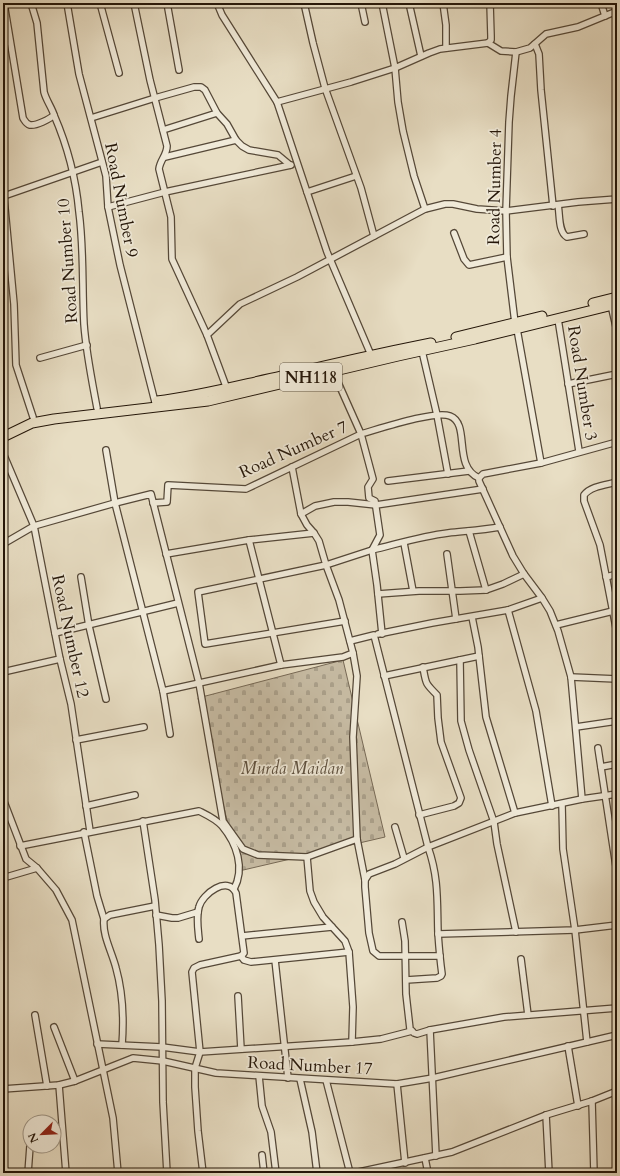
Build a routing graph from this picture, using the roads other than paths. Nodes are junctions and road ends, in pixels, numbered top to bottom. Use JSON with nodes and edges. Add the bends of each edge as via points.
{"nodes":[{"id":1,"x":4,"y":3,"type":"edge"},
{"id":2,"x":31,"y":3,"type":"edge"},
{"id":3,"x":67,"y":3,"type":"edge"},
{"id":4,"x":100,"y":3,"type":"edge"},
{"id":5,"x":134,"y":3,"type":"edge"},
{"id":6,"x":167,"y":3,"type":"edge"},
{"id":7,"x":217,"y":3,"type":"edge"},
{"id":8,"x":304,"y":3,"type":"edge"},
{"id":9,"x":361,"y":3,"type":"edge"},
{"id":10,"x":382,"y":3,"type":"edge"},
{"id":11,"x":409,"y":3,"type":"edge"},
{"id":12,"x":443,"y":3,"type":"edge"},
{"id":13,"x":490,"y":3,"type":"edge"},
{"id":14,"x":601,"y":3,"type":"edge"},
{"id":15,"x":617,"y":11,"type":"edge"},
{"id":16,"x":605,"y":16,"type":"junction"},
{"id":17,"x":365,"y":22,"type":"dead end"},
{"id":18,"x":488,"y":44,"type":"junction"},
{"id":19,"x":535,"y":44,"type":"junction"},
{"id":20,"x":446,"y":48,"type":"junction"},
{"id":21,"x":516,"y":52,"type":"junction"},
{"id":22,"x":422,"y":56,"type":"junction"},
{"id":23,"x":395,"y":68,"type":"junction"},
{"id":24,"x":179,"y":70,"type":"dead end"},
{"id":25,"x":119,"y":73,"type":"dead end"},
{"id":26,"x":326,"y":88,"type":"junction"},
{"id":27,"x":155,"y":98,"type":"junction"},
{"id":28,"x":277,"y":102,"type":"junction"},
{"id":29,"x":217,"y":113,"type":"junction"},
{"id":30,"x":54,"y":115,"type":"junction"},
{"id":31,"x":91,"y":118,"type":"junction"},
{"id":32,"x":163,"y":130,"type":"junction"},
{"id":33,"x":236,"y":140,"type":"junction"},
{"id":34,"x":165,"y":157,"type":"junction"},
{"id":35,"x":102,"y":162,"type":"junction"},
{"id":36,"x":298,"y":164,"type":"junction"},
{"id":37,"x":290,"y":165,"type":"junction"},
{"id":38,"x":72,"y":172,"type":"junction"},
{"id":39,"x":356,"y":176,"type":"junction"},
{"id":40,"x":3,"y":186,"type":"edge"},
{"id":41,"x":165,"y":192,"type":"junction"},
{"id":42,"x":307,"y":192,"type":"junction"},
{"id":43,"x":4,"y":196,"type":"junction"},
{"id":44,"x":617,"y":199,"type":"edge"},
{"id":45,"x":556,"y":205,"type":"junction"},
{"id":46,"x":108,"y":206,"type":"junction"},
{"id":47,"x":425,"y":209,"type":"junction"},
{"id":48,"x":506,"y":211,"type":"junction"},
{"id":49,"x":454,"y":233,"type":"dead end"},
{"id":50,"x":584,"y":234,"type":"dead end"},
{"id":51,"x":374,"y":236,"type":"junction"},
{"id":52,"x":507,"y":257,"type":"junction"},
{"id":53,"x":330,"y":259,"type":"junction"},
{"id":54,"x":617,"y":297,"type":"edge"},
{"id":55,"x":614,"y":304,"type":"edge"},
{"id":56,"x":558,"y":319,"type":"junction"},
{"id":57,"x":516,"y":326,"type":"junction"},
{"id":58,"x":617,"y":331,"type":"edge"},
{"id":59,"x":207,"y":334,"type":"junction"},
{"id":60,"x":87,"y":345,"type":"junction"},
{"id":61,"x":422,"y":351,"type":"junction"},
{"id":62,"x":371,"y":354,"type":"junction"},
{"id":63,"x":40,"y":358,"type":"dead end"},
{"id":64,"x":332,"y":368,"type":"junction"},
{"id":65,"x":617,"y":374,"type":"edge"},
{"id":66,"x":568,"y":384,"type":"junction"},
{"id":67,"x":227,"y":389,"type":"junction"},
{"id":68,"x":156,"y":402,"type":"junction"},
{"id":69,"x":97,"y":408,"type":"junction"},
{"id":70,"x":437,"y":415,"type":"junction"},
{"id":71,"x":33,"y":417,"type":"junction"},
{"id":72,"x":3,"y":430,"type":"edge"},
{"id":73,"x":361,"y":434,"type":"junction"},
{"id":74,"x":3,"y":437,"type":"edge"},
{"id":75,"x":617,"y":442,"type":"edge"},
{"id":76,"x":106,"y":450,"type":"dead end"},
{"id":77,"x":579,"y":451,"type":"junction"},
{"id":78,"x":3,"y":453,"type":"edge"},
{"id":79,"x":541,"y":463,"type":"junction"},
{"id":80,"x":292,"y":467,"type":"junction"},
{"id":81,"x":469,"y":471,"type":"junction"},
{"id":82,"x":448,"y":474,"type":"junction"},
{"id":83,"x":479,"y":478,"type":"junction"},
{"id":84,"x":388,"y":481,"type":"dead end"},
{"id":85,"x":617,"y":482,"type":"edge"},
{"id":86,"x":483,"y":489,"type":"junction"},
{"id":87,"x":115,"y":503,"type":"junction"},
{"id":88,"x":153,"y":503,"type":"junction"},
{"id":89,"x":376,"y":505,"type":"junction"},
{"id":90,"x":301,"y":514,"type":"junction"},
{"id":91,"x":34,"y":526,"type":"junction"},
{"id":92,"x":500,"y":527,"type":"junction"},
{"id":93,"x":468,"y":531,"type":"junction"},
{"id":94,"x":314,"y":533,"type":"junction"},
{"id":95,"x":249,"y":540,"type":"junction"},
{"id":96,"x":404,"y":543,"type":"junction"},
{"id":97,"x":3,"y":544,"type":"edge"},
{"id":98,"x":372,"y":550,"type":"junction"},
{"id":99,"x":166,"y":554,"type":"junction"},
{"id":100,"x":447,"y":554,"type":"dead end"},
{"id":101,"x":326,"y":565,"type":"junction"},
{"id":102,"x":524,"y":574,"type":"junction"},
{"id":103,"x":617,"y":574,"type":"edge"},
{"id":104,"x":606,"y":577,"type":"junction"},
{"id":105,"x":81,"y":578,"type":"dead end"},
{"id":106,"x":259,"y":580,"type":"junction"},
{"id":107,"x":486,"y":590,"type":"junction"},
{"id":108,"x":413,"y":591,"type":"junction"},
{"id":109,"x":452,"y":591,"type":"junction"},
{"id":110,"x":378,"y":594,"type":"junction"},
{"id":111,"x":542,"y":598,"type":"junction"},
{"id":112,"x":178,"y":603,"type":"junction"},
{"id":113,"x":508,"y":610,"type":"junction"},
{"id":114,"x":613,"y":611,"type":"junction"},
{"id":115,"x":143,"y":613,"type":"junction"},
{"id":116,"x":472,"y":617,"type":"junction"},
{"id":117,"x":456,"y":619,"type":"junction"},
{"id":118,"x":345,"y":621,"type":"junction"},
{"id":119,"x":556,"y":625,"type":"junction"},
{"id":120,"x":89,"y":626,"type":"junction"},
{"id":121,"x":273,"y":633,"type":"junction"},
{"id":122,"x":617,"y":633,"type":"edge"},
{"id":123,"x":55,"y":634,"type":"junction"},
{"id":124,"x":382,"y":634,"type":"junction"},
{"id":125,"x":374,"y":635,"type":"junction"},
{"id":126,"x":350,"y":641,"type":"junction"},
{"id":127,"x":353,"y":653,"type":"junction"},
{"id":128,"x":479,"y":656,"type":"junction"},
{"id":129,"x":60,"y":659,"type":"junction"},
{"id":130,"x":460,"y":660,"type":"junction"},
{"id":131,"x":281,"y":665,"type":"junction"},
{"id":132,"x":423,"y":668,"type":"junction"},
{"id":133,"x":3,"y":672,"type":"edge"},
{"id":134,"x":384,"y":676,"type":"junction"},
{"id":135,"x":572,"y":677,"type":"junction"},
{"id":136,"x":617,"y":679,"type":"edge"},
{"id":137,"x":199,"y":683,"type":"junction"},
{"id":138,"x":163,"y":691,"type":"junction"},
{"id":139,"x":106,"y":699,"type":"dead end"},
{"id":140,"x":617,"y":722,"type":"edge"},
{"id":141,"x":144,"y":727,"type":"dead end"},
{"id":142,"x":576,"y":727,"type":"junction"},
{"id":143,"x":170,"y":734,"type":"dead end"},
{"id":144,"x":76,"y":740,"type":"junction"},
{"id":145,"x":598,"y":748,"type":"dead end"},
{"id":146,"x":617,"y":764,"type":"edge"},
{"id":147,"x":601,"y":767,"type":"junction"},
{"id":148,"x":617,"y":794,"type":"edge"},
{"id":149,"x":135,"y":795,"type":"dead end"},
{"id":150,"x":605,"y":796,"type":"junction"},
{"id":151,"x":582,"y":799,"type":"junction"},
{"id":152,"x":3,"y":800,"type":"edge"},
{"id":153,"x":562,"y":804,"type":"junction"},
{"id":154,"x":86,"y":806,"type":"junction"},
{"id":155,"x":552,"y":806,"type":"junction"},
{"id":156,"x":515,"y":813,"type":"junction"},
{"id":157,"x":419,"y":815,"type":"junction"},
{"id":158,"x":143,"y":821,"type":"junction"},
{"id":159,"x":494,"y":822,"type":"junction"},
{"id":160,"x":395,"y":827,"type":"dead end"},
{"id":161,"x":87,"y":832,"type":"junction"},
{"id":162,"x":357,"y":839,"type":"junction"},
{"id":163,"x":20,"y":846,"type":"junction"},
{"id":164,"x":428,"y":847,"type":"junction"},
{"id":165,"x":307,"y":857,"type":"junction"},
{"id":166,"x":404,"y":858,"type":"junction"},
{"id":167,"x":37,"y":868,"type":"junction"},
{"id":168,"x":617,"y":873,"type":"edge"},
{"id":169,"x":3,"y":878,"type":"edge"},
{"id":170,"x":365,"y":880,"type":"junction"},
{"id":171,"x":234,"y":889,"type":"junction"},
{"id":172,"x":155,"y":906,"type":"junction"},
{"id":173,"x":198,"y":912,"type":"junction"},
{"id":174,"x":156,"y":915,"type":"junction"},
{"id":175,"x":104,"y":919,"type":"junction"},
{"id":176,"x":402,"y":922,"type":"dead end"},
{"id":177,"x":617,"y":925,"type":"edge"},
{"id":178,"x":332,"y":927,"type":"junction"},
{"id":179,"x":575,"y":930,"type":"junction"},
{"id":180,"x":516,"y":932,"type":"junction"},
{"id":181,"x":438,"y":934,"type":"junction"},
{"id":182,"x":242,"y":936,"type":"junction"},
{"id":183,"x":199,"y":939,"type":"dead end"},
{"id":184,"x":349,"y":952,"type":"junction"},
{"id":185,"x":241,"y":956,"type":"junction"},
{"id":186,"x":406,"y":956,"type":"junction"},
{"id":187,"x":440,"y":956,"type":"junction"},
{"id":188,"x":275,"y":960,"type":"junction"},
{"id":189,"x":521,"y":960,"type":"dead end"},
{"id":190,"x":406,"y":980,"type":"junction"},
{"id":191,"x":238,"y":996,"type":"dead end"},
{"id":192,"x":617,"y":1008,"type":"edge"},
{"id":193,"x":584,"y":1010,"type":"junction"},
{"id":194,"x":35,"y":1015,"type":"dead end"},
{"id":195,"x":528,"y":1015,"type":"junction"},
{"id":196,"x":54,"y":1027,"type":"dead end"},
{"id":197,"x":430,"y":1030,"type":"junction"},
{"id":198,"x":412,"y":1031,"type":"junction"},
{"id":199,"x":617,"y":1035,"type":"edge"},
{"id":200,"x":352,"y":1042,"type":"junction"},
{"id":201,"x":587,"y":1042,"type":"junction"},
{"id":202,"x":97,"y":1044,"type":"junction"},
{"id":203,"x":122,"y":1045,"type":"junction"},
{"id":204,"x":285,"y":1046,"type":"junction"},
{"id":205,"x":568,"y":1046,"type":"junction"},
{"id":206,"x":162,"y":1047,"type":"junction"},
{"id":207,"x":241,"y":1049,"type":"junction"},
{"id":208,"x":200,"y":1052,"type":"junction"},
{"id":209,"x":163,"y":1060,"type":"junction"},
{"id":210,"x":195,"y":1068,"type":"junction"},
{"id":211,"x":102,"y":1070,"type":"junction"},
{"id":212,"x":260,"y":1076,"type":"junction"},
{"id":213,"x":288,"y":1078,"type":"junction"},
{"id":214,"x":300,"y":1078,"type":"junction"},
{"id":215,"x":433,"y":1078,"type":"junction"},
{"id":216,"x":326,"y":1080,"type":"junction"},
{"id":217,"x":75,"y":1081,"type":"junction"},
{"id":218,"x":397,"y":1084,"type":"junction"},
{"id":219,"x":59,"y":1085,"type":"junction"},
{"id":220,"x":47,"y":1086,"type":"junction"},
{"id":221,"x":3,"y":1089,"type":"edge"},
{"id":222,"x":617,"y":1091,"type":"edge"},
{"id":223,"x":592,"y":1101,"type":"junction"},
{"id":224,"x":578,"y":1106,"type":"junction"},
{"id":225,"x":546,"y":1115,"type":"junction"},
{"id":226,"x":29,"y":1154,"type":"edge"},
{"id":227,"x":262,"y":1155,"type":"dead end"},
{"id":228,"x":436,"y":1156,"type":"junction"},
{"id":229,"x":425,"y":1158,"type":"junction"},
{"id":230,"x":405,"y":1162,"type":"junction"},
{"id":231,"x":374,"y":1171,"type":"edge"},
{"id":232,"x":28,"y":1173,"type":"edge"},
{"id":233,"x":66,"y":1173,"type":"edge"},
{"id":234,"x":118,"y":1173,"type":"edge"},
{"id":235,"x":167,"y":1173,"type":"edge"},
{"id":236,"x":203,"y":1173,"type":"edge"},
{"id":237,"x":264,"y":1173,"type":"edge"},
{"id":238,"x":276,"y":1173,"type":"edge"},
{"id":239,"x":317,"y":1173,"type":"edge"},
{"id":240,"x":350,"y":1173,"type":"edge"},
{"id":241,"x":354,"y":1173,"type":"edge"},
{"id":242,"x":428,"y":1173,"type":"edge"},
{"id":243,"x":549,"y":1173,"type":"edge"},
{"id":244,"x":594,"y":1173,"type":"edge"}],
"edges":[{"from":1,"to":30,"type":"street","via":[[26,123],[35,125]]},
{"from":2,"to":30,"type":"street","name":"Road Number 10","via":[[37,23],[43,87],[46,101]]},
{"from":3,"to":31,"type":"street","name":"Road Number 9","via":[[79,74]]},
{"from":4,"to":25,"type":"street"},
{"from":5,"to":27,"type":"street"},
{"from":6,"to":24,"type":"street"},
{"from":7,"to":28,"type":"street"},
{"from":8,"to":26,"type":"street"},
{"from":9,"to":17,"type":"street"},
{"from":10,"to":23,"type":"street"},
{"from":11,"to":22,"type":"street"},
{"from":12,"to":20,"type":"street"},
{"from":13,"to":18,"type":"street","via":[[491,40]]},
{"from":14,"to":16,"type":"street"},
{"from":15,"to":16,"type":"street"},
{"from":16,"to":19,"type":"street","via":[[578,27],[546,34]]},
{"from":18,"to":20,"type":"street"},
{"from":18,"to":21,"type":"street","via":[[501,51]]},
{"from":19,"to":21,"type":"street"},
{"from":19,"to":45,"type":"street","via":[[539,54],[541,90]]},
{"from":20,"to":22,"type":"street"},
{"from":21,"to":48,"type":"street","name":"Road Number 4","via":[[509,116]]},
{"from":22,"to":23,"type":"street"},
{"from":23,"to":26,"type":"street"},
{"from":23,"to":47,"type":"street","via":[[403,131]]},
{"from":26,"to":28,"type":"street"},
{"from":26,"to":39,"type":"street"},
{"from":27,"to":29,"type":"street","via":[[201,87]]},
{"from":27,"to":31,"type":"street"},
{"from":27,"to":32,"type":"street"},
{"from":28,"to":36,"type":"street"},
{"from":29,"to":32,"type":"street"},
{"from":29,"to":33,"type":"street"},
{"from":30,"to":38,"type":"street","name":"Road Number 10","via":[[65,142]]},
{"from":31,"to":35,"type":"street","name":"Road Number 9"},
{"from":32,"to":34,"type":"street","via":[[167,146]]},
{"from":33,"to":34,"type":"street"},
{"from":33,"to":37,"type":"street","via":[[249,150],[278,154]]},
{"from":34,"to":41,"type":"street","via":[[160,162],[159,169]]},
{"from":35,"to":38,"type":"street"},
{"from":35,"to":46,"type":"street","name":"Road Number 9","via":[[106,176]]},
{"from":36,"to":37,"type":"street"},
{"from":36,"to":42,"type":"street"},
{"from":37,"to":41,"type":"street"},
{"from":38,"to":43,"type":"street"},
{"from":38,"to":60,"type":"street","name":"Road Number 10","via":[[80,212]]},
{"from":39,"to":42,"type":"street"},
{"from":39,"to":51,"type":"street"},
{"from":40,"to":43,"type":"street"},
{"from":41,"to":46,"type":"street"},
{"from":41,"to":59,"type":"street","via":[[171,217],[172,259]]},
{"from":42,"to":53,"type":"street"},
{"from":43,"to":71,"type":"street","via":[[16,365]]},
{"from":44,"to":45,"type":"street"},
{"from":45,"to":48,"type":"street"},
{"from":45,"to":50,"type":"street","via":[[564,236]]},
{"from":46,"to":68,"type":"street","name":"Road Number 9","via":[[120,265]]},
{"from":47,"to":48,"type":"street","via":[[453,204]]},
{"from":47,"to":51,"type":"street"},
{"from":48,"to":52,"type":"street","name":"Road Number 4"},
{"from":49,"to":52,"type":"street","via":[[469,265]]},
{"from":51,"to":53,"type":"street"},
{"from":52,"to":57,"type":"street","name":"Road Number 4"},
{"from":53,"to":59,"type":"street","via":[[240,304]]},
{"from":53,"to":62,"type":"street"},
{"from":54,"to":57,"type":"highway","number":"NH118"},
{"from":55,"to":56,"type":"highway","number":"NH118"},
{"from":55,"to":58,"type":"street"},
{"from":56,"to":57,"type":"highway","number":"NH118"},
{"from":56,"to":66,"type":"street","name":"Road Number 3"},
{"from":57,"to":61,"type":"highway","number":"NH118"},
{"from":57,"to":62,"type":"highway","number":"NH118"},
{"from":57,"to":79,"type":"street","name":"Road Number 4"},
{"from":59,"to":67,"type":"street"},
{"from":60,"to":63,"type":"street"},
{"from":60,"to":69,"type":"street","name":"Road Number 10"},
{"from":61,"to":64,"type":"highway","number":"NH118"},
{"from":61,"to":70,"type":"street"},
{"from":62,"to":64,"type":"highway","number":"NH118"},
{"from":64,"to":67,"type":"highway","number":"NH118"},
{"from":64,"to":73,"type":"street","name":"Road Number 7"},
{"from":64,"to":74,"type":"highway","number":"NH118","via":[[235,395],[195,403],[37,422]]},
{"from":65,"to":66,"type":"street"},
{"from":66,"to":77,"type":"street","name":"Road Number 3"},
{"from":67,"to":68,"type":"highway","number":"NH118"},
{"from":68,"to":69,"type":"highway","number":"NH118"},
{"from":69,"to":71,"type":"highway","number":"NH118"},
{"from":70,"to":73,"type":"street"},
{"from":70,"to":81,"type":"street","via":[[450,415],[457,420],[464,461]]},
{"from":70,"to":82,"type":"street"},
{"from":71,"to":72,"type":"highway","number":"NH118"},
{"from":73,"to":80,"type":"street","name":"Road Number 7"},
{"from":73,"to":89,"type":"street","via":[[373,479],[368,487],[369,498],[375,501]]},
{"from":75,"to":77,"type":"street"},
{"from":76,"to":87,"type":"street"},
{"from":77,"to":79,"type":"street"},
{"from":78,"to":91,"type":"street","name":"Road Number 12"},
{"from":79,"to":83,"type":"street","via":[[485,474]]},
{"from":80,"to":88,"type":"street","name":"Road Number 7","via":[[246,489],[168,485],[167,502]]},
{"from":80,"to":90,"type":"street"},
{"from":81,"to":82,"type":"street"},
{"from":81,"to":83,"type":"street"},
{"from":82,"to":84,"type":"street"},
{"from":83,"to":86,"type":"street"},
{"from":85,"to":104,"type":"street","via":[[593,488],[584,495],[600,545]]},
{"from":86,"to":89,"type":"street"},
{"from":86,"to":92,"type":"street"},
{"from":87,"to":88,"type":"street","via":[[151,494]]},
{"from":87,"to":91,"type":"street"},
{"from":87,"to":115,"type":"street"},
{"from":88,"to":99,"type":"street"},
{"from":89,"to":90,"type":"street","via":[[334,502],[315,506]]},
{"from":89,"to":98,"type":"street","via":[[380,535]]},
{"from":90,"to":94,"type":"street"},
{"from":91,"to":97,"type":"street"},
{"from":91,"to":123,"type":"street","name":"Road Number 12"},
{"from":92,"to":93,"type":"street"},
{"from":92,"to":102,"type":"street"},
{"from":93,"to":96,"type":"street","via":[[429,536]]},
{"from":93,"to":107,"type":"street"},
{"from":94,"to":95,"type":"street"},
{"from":94,"to":101,"type":"street"},
{"from":95,"to":99,"type":"street"},
{"from":95,"to":106,"type":"street"},
{"from":96,"to":98,"type":"street"},
{"from":96,"to":108,"type":"street"},
{"from":98,"to":101,"type":"street"},
{"from":98,"to":110,"type":"street"},
{"from":99,"to":112,"type":"street"},
{"from":100,"to":109,"type":"street"},
{"from":101,"to":106,"type":"street"},
{"from":101,"to":118,"type":"street"},
{"from":102,"to":107,"type":"street"},
{"from":102,"to":111,"type":"street"},
{"from":103,"to":104,"type":"street"},
{"from":104,"to":114,"type":"street"},
{"from":105,"to":120,"type":"street"},
{"from":106,"to":121,"type":"street"},
{"from":106,"to":121,"type":"street","via":[[198,592],[204,644]]},
{"from":107,"to":109,"type":"street"},
{"from":108,"to":109,"type":"street"},
{"from":108,"to":110,"type":"street"},
{"from":109,"to":117,"type":"street"},
{"from":110,"to":124,"type":"street"},
{"from":111,"to":113,"type":"street"},
{"from":111,"to":119,"type":"street"},
{"from":112,"to":115,"type":"street"},
{"from":112,"to":137,"type":"street"},
{"from":113,"to":116,"type":"street"},
{"from":113,"to":155,"type":"street","via":[[536,711]]},
{"from":114,"to":119,"type":"street"},
{"from":114,"to":122,"type":"street"},
{"from":115,"to":120,"type":"street"},
{"from":115,"to":138,"type":"street"},
{"from":116,"to":117,"type":"street"},
{"from":116,"to":128,"type":"street"},
{"from":117,"to":124,"type":"street"},
{"from":118,"to":121,"type":"street"},
{"from":118,"to":126,"type":"street"},
{"from":119,"to":135,"type":"street"},
{"from":120,"to":123,"type":"street"},
{"from":120,"to":139,"type":"street"},
{"from":121,"to":131,"type":"street"},
{"from":123,"to":129,"type":"street","name":"Road Number 12"},
{"from":124,"to":125,"type":"street"},
{"from":125,"to":126,"type":"street"},
{"from":125,"to":134,"type":"street"},
{"from":126,"to":127,"type":"street"},
{"from":127,"to":131,"type":"street","via":[[343,657]]},
{"from":127,"to":162,"type":"street","via":[[357,676],[353,737]]},
{"from":128,"to":130,"type":"street"},
{"from":128,"to":156,"type":"street","via":[[486,717]]},
{"from":129,"to":133,"type":"street"},
{"from":129,"to":144,"type":"street","name":"Road Number 12","via":[[71,704]]},
{"from":130,"to":132,"type":"street"},
{"from":130,"to":159,"type":"street","via":[[461,721]]},
{"from":131,"to":137,"type":"street"},
{"from":132,"to":134,"type":"street"},
{"from":132,"to":157,"type":"street","via":[[426,683],[437,695],[441,742],[461,798],[454,806]]},
{"from":134,"to":157,"type":"street"},
{"from":135,"to":136,"type":"street"},
{"from":135,"to":142,"type":"street"},
{"from":137,"to":138,"type":"street"},
{"from":137,"to":165,"type":"street","via":[[223,821],[243,850],[258,854]]},
{"from":138,"to":143,"type":"street"},
{"from":140,"to":142,"type":"street"},
{"from":141,"to":144,"type":"street"},
{"from":142,"to":151,"type":"street"},
{"from":144,"to":154,"type":"street","name":"Road Number 12"},
{"from":145,"to":147,"type":"street"},
{"from":146,"to":147,"type":"street"},
{"from":147,"to":150,"type":"street"},
{"from":148,"to":150,"type":"street"},
{"from":149,"to":154,"type":"street"},
{"from":150,"to":151,"type":"street"},
{"from":150,"to":168,"type":"street"},
{"from":151,"to":153,"type":"street"},
{"from":152,"to":163,"type":"street"},
{"from":153,"to":155,"type":"street"},
{"from":153,"to":179,"type":"street","via":[[563,849]]},
{"from":154,"to":161,"type":"street","name":"Road Number 12"},
{"from":155,"to":156,"type":"street"},
{"from":156,"to":159,"type":"street"},
{"from":157,"to":164,"type":"street"},
{"from":158,"to":161,"type":"street"},
{"from":158,"to":171,"type":"street","via":[[199,811],[221,825],[238,856],[239,880]]},
{"from":158,"to":172,"type":"street"},
{"from":159,"to":164,"type":"street"},
{"from":159,"to":180,"type":"street"},
{"from":160,"to":166,"type":"street"},
{"from":161,"to":163,"type":"street"},
{"from":161,"to":175,"type":"street","name":"Road Number 12","via":[[97,896]]},
{"from":162,"to":165,"type":"street"},
{"from":162,"to":170,"type":"street"},
{"from":163,"to":167,"type":"street","via":[[26,859]]},
{"from":164,"to":166,"type":"street"},
{"from":164,"to":181,"type":"street","via":[[437,882]]},
{"from":165,"to":178,"type":"street","via":[[310,891],[323,917]]},
{"from":166,"to":170,"type":"street","via":[[369,874]]},
{"from":167,"to":169,"type":"street"},
{"from":167,"to":202,"type":"street","via":[[56,890],[72,920]]},
{"from":170,"to":186,"type":"street","via":[[373,951],[379,956]]},
{"from":171,"to":173,"type":"street","via":[[228,885],[212,891],[201,900]]},
{"from":171,"to":182,"type":"street"},
{"from":172,"to":174,"type":"street"},
{"from":172,"to":175,"type":"street","via":[[110,915]]},
{"from":173,"to":174,"type":"street","via":[[178,918]]},
{"from":173,"to":183,"type":"street"},
{"from":174,"to":206,"type":"street","via":[[162,1001]]},
{"from":175,"to":203,"type":"street","name":"Road Number 12","via":[[104,929],[121,996],[124,1024]]},
{"from":176,"to":186,"type":"street"},
{"from":177,"to":179,"type":"street"},
{"from":178,"to":182,"type":"street"},
{"from":178,"to":184,"type":"street","via":[[345,941]]},
{"from":179,"to":180,"type":"street"},
{"from":179,"to":193,"type":"street"},
{"from":180,"to":181,"type":"street"},
{"from":181,"to":187,"type":"street"},
{"from":182,"to":185,"type":"street","via":[[244,953]]},
{"from":184,"to":188,"type":"street"},
{"from":184,"to":200,"type":"street"},
{"from":185,"to":188,"type":"street","via":[[251,962]]},
{"from":185,"to":208,"type":"street","via":[[200,965],[193,970]]},
{"from":186,"to":187,"type":"street"},
{"from":186,"to":190,"type":"street"},
{"from":187,"to":190,"type":"street","via":[[440,977]]},
{"from":188,"to":204,"type":"street"},
{"from":189,"to":195,"type":"street"},
{"from":190,"to":198,"type":"street"},
{"from":191,"to":207,"type":"street"},
{"from":192,"to":193,"type":"street"},
{"from":193,"to":195,"type":"street"},
{"from":193,"to":201,"type":"street"},
{"from":194,"to":220,"type":"street"},
{"from":195,"to":197,"type":"street"},
{"from":196,"to":217,"type":"street"},
{"from":197,"to":198,"type":"street","via":[[417,1034]]},
{"from":197,"to":215,"type":"street"},
{"from":198,"to":200,"type":"street","via":[[381,1039]]},
{"from":199,"to":201,"type":"street","name":"Road Number 17"},
{"from":200,"to":204,"type":"street"},
{"from":201,"to":205,"type":"street","name":"Road Number 17"},
{"from":202,"to":203,"type":"street"},
{"from":202,"to":211,"type":"street"},
{"from":203,"to":206,"type":"street"},
{"from":204,"to":207,"type":"street"},
{"from":204,"to":213,"type":"street"},
{"from":205,"to":215,"type":"street","name":"Road Number 17"},
{"from":205,"to":224,"type":"street"},
{"from":206,"to":208,"type":"street"},
{"from":206,"to":209,"type":"street"},
{"from":207,"to":208,"type":"street"},
{"from":208,"to":210,"type":"street"},
{"from":209,"to":210,"type":"street","name":"Road Number 17"},
{"from":209,"to":211,"type":"street","name":"Road Number 17","via":[[133,1058]]},
{"from":209,"to":235,"type":"street"},
{"from":210,"to":212,"type":"street","name":"Road Number 17","via":[[216,1074]]},
{"from":210,"to":236,"type":"street","via":[[194,1087]]},
{"from":211,"to":217,"type":"street","name":"Road Number 17"},
{"from":211,"to":234,"type":"street","via":[[113,1118]]},
{"from":212,"to":213,"type":"street","name":"Road Number 17"},
{"from":212,"to":238,"type":"street","via":[[262,1106],[271,1132]]},
{"from":213,"to":214,"type":"street","name":"Road Number 17"},
{"from":214,"to":216,"type":"street","name":"Road Number 17"},
{"from":214,"to":239,"type":"street","via":[[312,1132]]},
{"from":215,"to":218,"type":"street","name":"Road Number 17"},
{"from":215,"to":228,"type":"street"},
{"from":216,"to":218,"type":"street","name":"Road Number 17"},
{"from":216,"to":240,"type":"street"},
{"from":217,"to":219,"type":"street","name":"Road Number 17"},
{"from":218,"to":230,"type":"street"},
{"from":219,"to":220,"type":"street","name":"Road Number 17"},
{"from":219,"to":233,"type":"street"},
{"from":220,"to":221,"type":"street","name":"Road Number 17"},
{"from":222,"to":223,"type":"street"},
{"from":223,"to":224,"type":"street"},
{"from":223,"to":244,"type":"street"},
{"from":224,"to":225,"type":"street"},
{"from":225,"to":228,"type":"street"},
{"from":225,"to":243,"type":"street"},
{"from":226,"to":232,"type":"street"},
{"from":227,"to":237,"type":"street"},
{"from":228,"to":229,"type":"street"},
{"from":229,"to":230,"type":"street"},
{"from":229,"to":242,"type":"street"},
{"from":230,"to":231,"type":"street"},
{"from":231,"to":241,"type":"street"}]}
